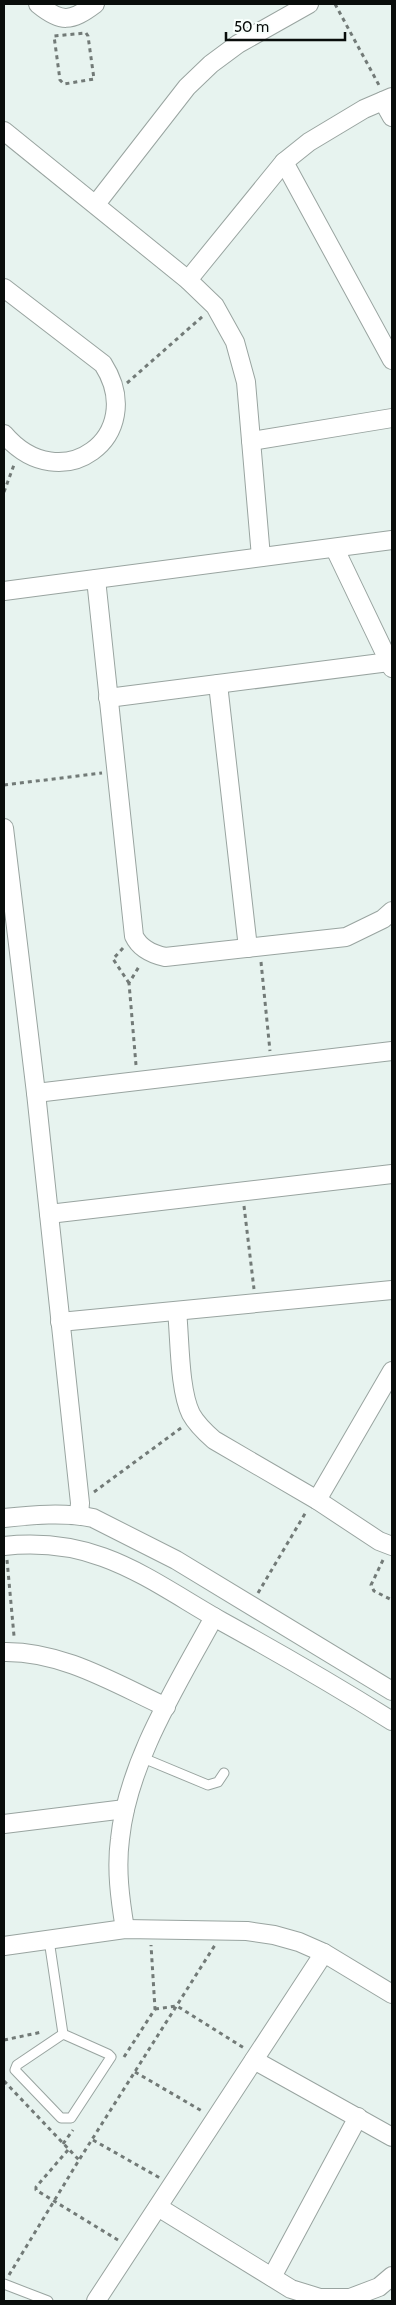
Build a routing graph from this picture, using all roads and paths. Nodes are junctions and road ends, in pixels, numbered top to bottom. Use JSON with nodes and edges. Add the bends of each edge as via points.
{"nodes":[{"id":1,"x":38,"y":4,"type":"edge"},
{"id":2,"x":95,"y":4,"type":"edge"},
{"id":3,"x":309,"y":4,"type":"edge"},
{"id":4,"x":335,"y":4,"type":"edge"},
{"id":5,"x":65,"y":84,"type":"joint"},
{"id":6,"x":387,"y":99,"type":"edge"},
{"id":7,"x":392,"y":117,"type":"edge"},
{"id":8,"x":4,"y":134,"type":"edge"},
{"id":9,"x":284,"y":162,"type":"junction"},
{"id":10,"x":96,"y":204,"type":"junction"},
{"id":11,"x":188,"y":280,"type":"junction"},
{"id":12,"x":4,"y":288,"type":"edge"},
{"id":13,"x":215,"y":306,"type":"junction"},
{"id":14,"x":392,"y":360,"type":"edge"},
{"id":15,"x":116,"y":393,"type":"junction"},
{"id":16,"x":392,"y":418,"type":"edge"},
{"id":17,"x":4,"y":434,"type":"edge"},
{"id":18,"x":251,"y":441,"type":"junction"},
{"id":19,"x":20,"y":450,"type":"junction"},
{"id":20,"x":4,"y":492,"type":"edge"},
{"id":21,"x":392,"y":540,"type":"edge"},
{"id":22,"x":335,"y":549,"type":"junction"},
{"id":23,"x":261,"y":556,"type":"junction"},
{"id":24,"x":96,"y":579,"type":"junction"},
{"id":25,"x":4,"y":591,"type":"edge"},
{"id":26,"x":391,"y":665,"type":"edge"},
{"id":27,"x":218,"y":684,"type":"junction"},
{"id":28,"x":108,"y":698,"type":"junction"},
{"id":29,"x":116,"y":771,"type":"junction"},
{"id":30,"x":4,"y":784,"type":"edge"},
{"id":31,"x":4,"y":828,"type":"edge"},
{"id":32,"x":392,"y":911,"type":"edge"},
{"id":33,"x":134,"y":936,"type":"junction"},
{"id":34,"x":254,"y":948,"type":"junction"},
{"id":35,"x":153,"y":954,"type":"junction"},
{"id":36,"x":129,"y":983,"type":"junction"},
{"id":37,"x":392,"y":1051,"type":"edge"},
{"id":38,"x":272,"y":1065,"type":"junction"},
{"id":39,"x":137,"y":1081,"type":"junction"},
{"id":40,"x":36,"y":1093,"type":"junction"},
{"id":41,"x":392,"y":1174,"type":"edge"},
{"id":42,"x":243,"y":1191,"type":"junction"},
{"id":43,"x":48,"y":1214,"type":"junction"},
{"id":44,"x":392,"y":1290,"type":"edge"},
{"id":45,"x":256,"y":1303,"type":"junction"},
{"id":46,"x":177,"y":1311,"type":"junction"},
{"id":47,"x":60,"y":1322,"type":"junction"},
{"id":48,"x":392,"y":1372,"type":"edge"},
{"id":49,"x":194,"y":1418,"type":"junction"},
{"id":50,"x":316,"y":1499,"type":"junction"},
{"id":51,"x":79,"y":1509,"type":"junction"},
{"id":52,"x":4,"y":1518,"type":"edge"},
{"id":53,"x":5,"y":1546,"type":"edge"},
{"id":54,"x":391,"y":1546,"type":"edge"},
{"id":55,"x":392,"y":1600,"type":"edge"},
{"id":56,"x":250,"y":1606,"type":"junction"},
{"id":57,"x":214,"y":1617,"type":"junction"},
{"id":58,"x":328,"y":1651,"type":"junction"},
{"id":59,"x":10,"y":1652,"type":"edge"},
{"id":60,"x":326,"y":1679,"type":"junction"},
{"id":61,"x":392,"y":1691,"type":"edge"},
{"id":62,"x":166,"y":1707,"type":"junction"},
{"id":63,"x":392,"y":1721,"type":"edge"},
{"id":64,"x":143,"y":1758,"type":"junction"},
{"id":65,"x":224,"y":1773,"type":"dead end"},
{"id":66,"x":124,"y":1809,"type":"junction"},
{"id":67,"x":4,"y":1824,"type":"edge"},
{"id":68,"x":125,"y":1929,"type":"junction"},
{"id":69,"x":150,"y":1930,"type":"junction"},
{"id":70,"x":224,"y":1930,"type":"junction"},
{"id":71,"x":49,"y":1940,"type":"junction"},
{"id":72,"x":4,"y":1946,"type":"edge"},
{"id":73,"x":324,"y":1953,"type":"junction"},
{"id":74,"x":392,"y":1994,"type":"edge"},
{"id":75,"x":177,"y":2006,"type":"junction"},
{"id":76,"x":155,"y":2009,"type":"junction"},
{"id":77,"x":63,"y":2031,"type":"junction"},
{"id":78,"x":4,"y":2040,"type":"edge"},
{"id":79,"x":255,"y":2058,"type":"junction"},
{"id":80,"x":118,"y":2064,"type":"dead end"},
{"id":81,"x":135,"y":2072,"type":"junction"},
{"id":82,"x":4,"y":2082,"type":"edge"},
{"id":83,"x":358,"y":2117,"type":"junction"},
{"id":84,"x":216,"y":2119,"type":"junction"},
{"id":85,"x":74,"y":2128,"type":"dead end"},
{"id":86,"x":392,"y":2137,"type":"edge"},
{"id":87,"x":93,"y":2140,"type":"junction"},
{"id":88,"x":63,"y":2144,"type":"junction"},
{"id":89,"x":68,"y":2150,"type":"junction"},
{"id":90,"x":79,"y":2160,"type":"junction"},
{"id":91,"x":172,"y":2185,"type":"junction"},
{"id":92,"x":54,"y":2202,"type":"junction"},
{"id":93,"x":158,"y":2208,"type":"junction"},
{"id":94,"x":131,"y":2248,"type":"junction"},
{"id":95,"x":392,"y":2276,"type":"edge"},
{"id":96,"x":272,"y":2277,"type":"junction"},
{"id":97,"x":4,"y":2284,"type":"edge"},
{"id":98,"x":48,"y":2301,"type":"edge"},
{"id":99,"x":96,"y":2301,"type":"edge"}],
"edges":[{"from":1,"to":2,"type":"street","via":[[51,15],[63,18],[75,17]]},
{"from":3,"to":10,"type":"street","via":[[238,44],[211,64],[188,87]]},
{"from":4,"to":6,"type":"path"},
{"from":5,"to":5,"type":"path","via":[[94,79],[86,33],[54,36],[60,80]]},
{"from":6,"to":7,"type":"street"},
{"from":6,"to":9,"type":"street","via":[[309,142]]},
{"from":8,"to":10,"type":"street"},
{"from":9,"to":11,"type":"street"},
{"from":9,"to":14,"type":"street"},
{"from":10,"to":11,"type":"street"},
{"from":11,"to":13,"type":"street"},
{"from":12,"to":15,"type":"street","via":[[103,364]]},
{"from":13,"to":15,"type":"path"},
{"from":13,"to":18,"type":"street","via":[[235,342],[246,382]]},
{"from":15,"to":19,"type":"street","via":[[116,413],[109,433],[96,448],[78,459],[58,463],[44,461]]},
{"from":16,"to":18,"type":"street"},
{"from":17,"to":19,"type":"street"},
{"from":18,"to":23,"type":"street"},
{"from":19,"to":20,"type":"path"},
{"from":21,"to":22,"type":"street"},
{"from":22,"to":23,"type":"street"},
{"from":22,"to":26,"type":"street"},
{"from":23,"to":24,"type":"street"},
{"from":24,"to":25,"type":"street"},
{"from":24,"to":28,"type":"street"},
{"from":26,"to":27,"type":"street"},
{"from":27,"to":28,"type":"street"},
{"from":27,"to":34,"type":"street"},
{"from":28,"to":29,"type":"street"},
{"from":29,"to":30,"type":"path"},
{"from":29,"to":33,"type":"street"},
{"from":31,"to":40,"type":"street"},
{"from":32,"to":34,"type":"street","via":[[383,919],[346,937]]},
{"from":33,"to":35,"type":"street"},
{"from":33,"to":36,"type":"path","via":[[113,960]]},
{"from":34,"to":35,"type":"street","via":[[165,957]]},
{"from":34,"to":38,"type":"path"},
{"from":35,"to":36,"type":"path","via":[[142,961]]},
{"from":36,"to":39,"type":"path"},
{"from":37,"to":38,"type":"street"},
{"from":38,"to":39,"type":"street"},
{"from":39,"to":40,"type":"street"},
{"from":40,"to":43,"type":"street"},
{"from":41,"to":42,"type":"street"},
{"from":42,"to":43,"type":"street"},
{"from":42,"to":45,"type":"path"},
{"from":43,"to":47,"type":"street"},
{"from":44,"to":45,"type":"street"},
{"from":45,"to":46,"type":"street"},
{"from":46,"to":47,"type":"street"},
{"from":46,"to":49,"type":"street","via":[[185,1398]]},
{"from":47,"to":51,"type":"street"},
{"from":48,"to":50,"type":"street"},
{"from":49,"to":50,"type":"street","via":[[214,1440]]},
{"from":49,"to":51,"type":"path"},
{"from":50,"to":54,"type":"street"},
{"from":50,"to":56,"type":"path"},
{"from":51,"to":52,"type":"street"},
{"from":51,"to":56,"type":"street","via":[[176,1560]]},
{"from":53,"to":57,"type":"street","via":[[55,1545],[101,1555],[144,1574]]},
{"from":53,"to":59,"type":"path"},
{"from":54,"to":55,"type":"path","via":[[371,1585],[374,1591]]},
{"from":56,"to":58,"type":"street"},
{"from":57,"to":60,"type":"street"},
{"from":57,"to":62,"type":"street"},
{"from":58,"to":60,"type":"street"},
{"from":58,"to":61,"type":"street"},
{"from":59,"to":62,"type":"street","via":[[48,1656],[77,1666]]},
{"from":60,"to":63,"type":"street"},
{"from":62,"to":64,"type":"street"},
{"from":64,"to":65,"type":"lane","via":[[208,1785],[218,1782]]},
{"from":64,"to":66,"type":"street"},
{"from":66,"to":67,"type":"street"},
{"from":66,"to":68,"type":"street","via":[[118,1869]]},
{"from":68,"to":69,"type":"street"},
{"from":68,"to":71,"type":"street"},
{"from":69,"to":70,"type":"street"},
{"from":69,"to":76,"type":"path"},
{"from":70,"to":73,"type":"street","via":[[274,1935]]},
{"from":70,"to":75,"type":"path"},
{"from":71,"to":72,"type":"street"},
{"from":71,"to":77,"type":"lane"},
{"from":73,"to":74,"type":"street"},
{"from":73,"to":79,"type":"street"},
{"from":75,"to":76,"type":"path"},
{"from":75,"to":79,"type":"path"},
{"from":75,"to":81,"type":"path"},
{"from":76,"to":80,"type":"path"},
{"from":77,"to":77,"type":"lane","via":[[15,2070],[61,2118],[69,2119],[111,2058]]},
{"from":77,"to":78,"type":"path"},
{"from":79,"to":83,"type":"street"},
{"from":79,"to":84,"type":"street"},
{"from":81,"to":84,"type":"path"},
{"from":81,"to":87,"type":"path"},
{"from":82,"to":88,"type":"path"},
{"from":83,"to":86,"type":"street"},
{"from":83,"to":96,"type":"street"},
{"from":84,"to":91,"type":"street"},
{"from":85,"to":88,"type":"path"},
{"from":87,"to":90,"type":"path"},
{"from":87,"to":91,"type":"path"},
{"from":88,"to":89,"type":"path"},
{"from":89,"to":90,"type":"path"},
{"from":89,"to":92,"type":"path","via":[[36,2188],[36,2192]]},
{"from":90,"to":92,"type":"path"},
{"from":91,"to":93,"type":"street"},
{"from":92,"to":94,"type":"path"},
{"from":92,"to":97,"type":"path"},
{"from":93,"to":94,"type":"street"},
{"from":93,"to":96,"type":"street"},
{"from":94,"to":99,"type":"street"},
{"from":95,"to":96,"type":"street","via":[[378,2287],[350,2298],[320,2298],[291,2289]]},
{"from":97,"to":98,"type":"lane"}]}
